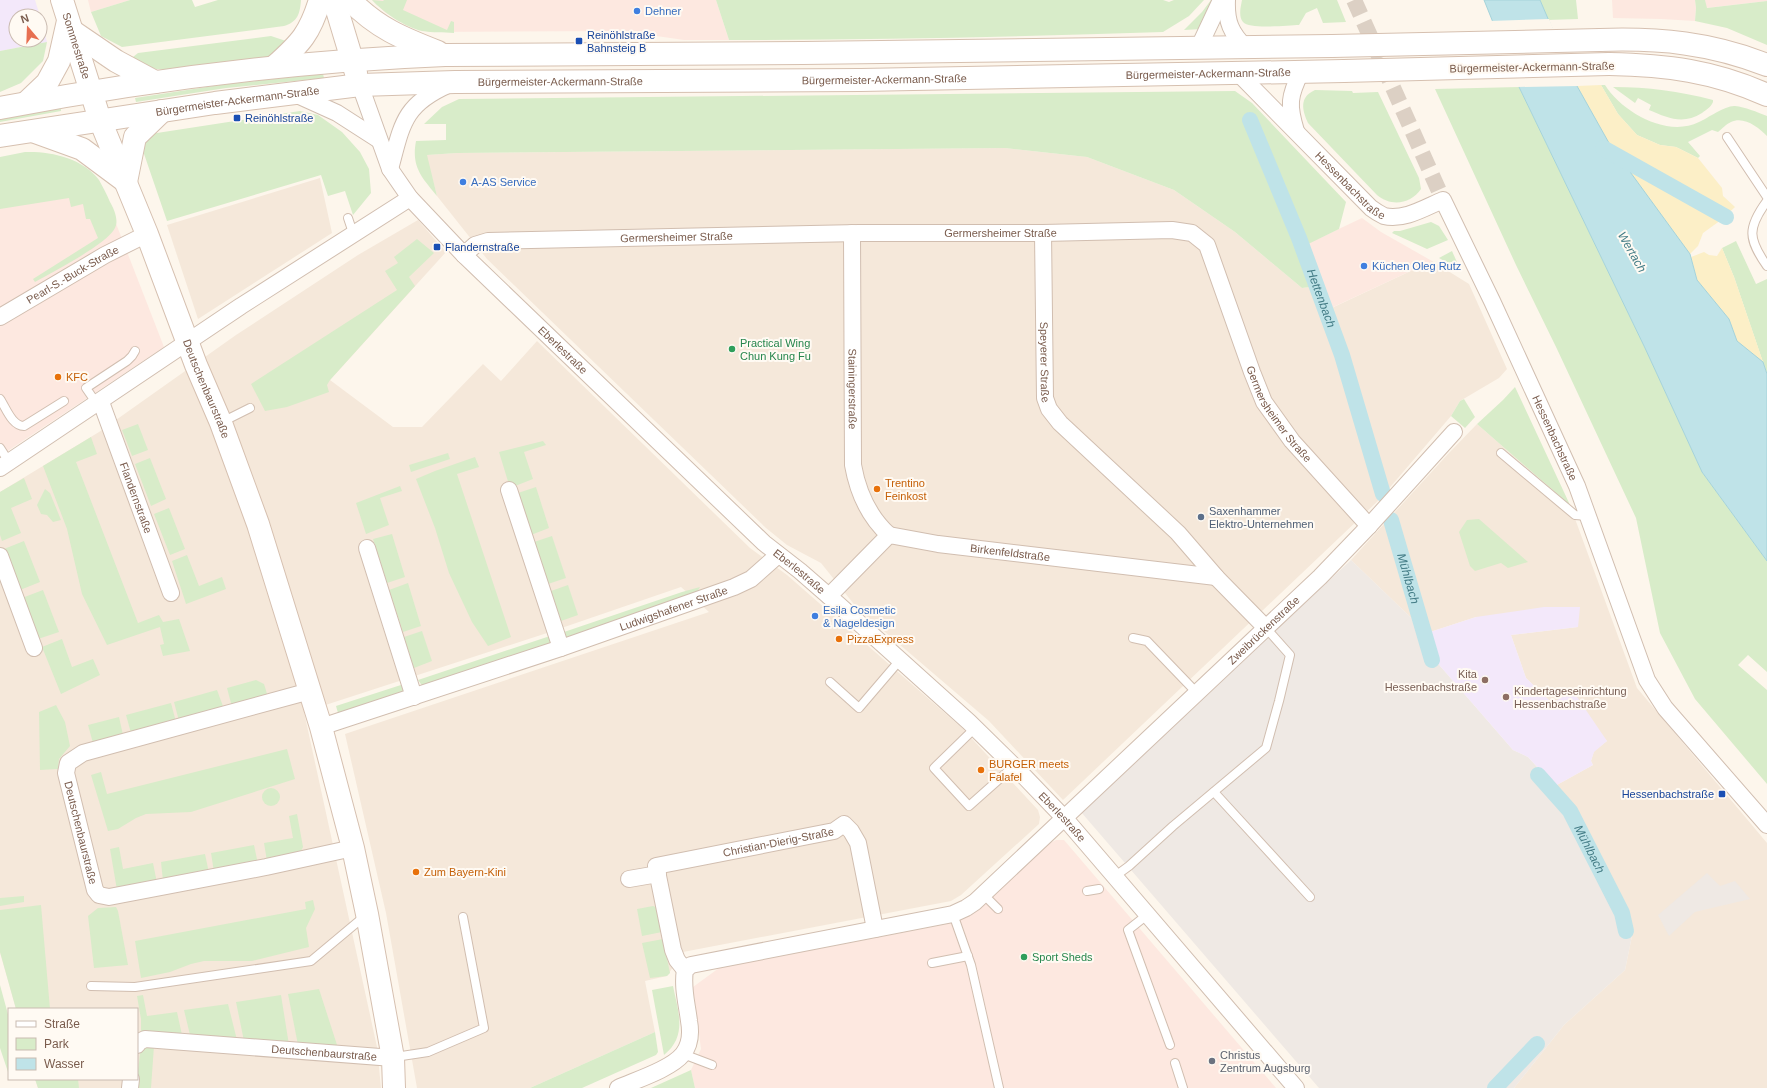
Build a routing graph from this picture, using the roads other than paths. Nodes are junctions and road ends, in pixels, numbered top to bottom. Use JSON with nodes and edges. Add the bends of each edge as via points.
{"nodes":[{"id":1,"x":62,"y":0,"type":"edge"},
{"id":2,"x":320,"y":0,"type":"edge"},
{"id":3,"x":334,"y":0,"type":"edge"},
{"id":4,"x":350,"y":0,"type":"edge"},
{"id":5,"x":1221,"y":0,"type":"edge"},
{"id":6,"x":1227,"y":0,"type":"edge"},
{"id":7,"x":70,"y":26,"type":"junction"},
{"id":8,"x":1246,"y":48,"type":"junction"},
{"id":9,"x":1198,"y":49,"type":"junction"},
{"id":10,"x":444,"y":55,"type":"junction"},
{"id":11,"x":352,"y":59,"type":"junction"},
{"id":12,"x":1767,"y":65,"type":"edge"},
{"id":13,"x":275,"y":66,"type":"junction"},
{"id":14,"x":1301,"y":72,"type":"junction"},
{"id":15,"x":1238,"y":73,"type":"junction"},
{"id":16,"x":155,"y":82,"type":"junction"},
{"id":17,"x":455,"y":82,"type":"junction"},
{"id":18,"x":360,"y":85,"type":"junction"},
{"id":19,"x":91,"y":91,"type":"junction"},
{"id":20,"x":291,"y":93,"type":"junction"},
{"id":21,"x":1767,"y":95,"type":"edge"},
{"id":22,"x":28,"y":102,"type":"junction"},
{"id":23,"x":0,"y":108,"type":"edge"},
{"id":24,"x":162,"y":111,"type":"junction"},
{"id":25,"x":100,"y":120,"type":"junction"},
{"id":26,"x":30,"y":130,"type":"junction"},
{"id":27,"x":1296,"y":133,"type":"junction"},
{"id":28,"x":0,"y":136,"type":"edge"},
{"id":29,"x":1727,"y":137,"type":"dead end"},
{"id":30,"x":379,"y":140,"type":"junction"},
{"id":31,"x":390,"y":169,"type":"junction"},
{"id":32,"x":126,"y":182,"type":"junction"},
{"id":33,"x":1767,"y":197,"type":"edge"},
{"id":34,"x":410,"y":198,"type":"junction"},
{"id":35,"x":1767,"y":201,"type":"edge"},
{"id":36,"x":348,"y":218,"type":"dead end"},
{"id":37,"x":353,"y":233,"type":"junction"},
{"id":38,"x":852,"y":233,"type":"junction"},
{"id":39,"x":1043,"y":233,"type":"junction"},
{"id":40,"x":147,"y":234,"type":"junction"},
{"id":41,"x":464,"y":255,"type":"junction"},
{"id":42,"x":1767,"y":266,"type":"edge"},
{"id":43,"x":0,"y":318,"type":"edge"},
{"id":44,"x":188,"y":343,"type":"junction"},
{"id":45,"x":135,"y":351,"type":"dead end"},
{"id":46,"x":0,"y":398,"type":"edge"},
{"id":47,"x":64,"y":401,"type":"dead end"},
{"id":48,"x":99,"y":403,"type":"junction"},
{"id":49,"x":250,"y":408,"type":"dead end"},
{"id":50,"x":221,"y":423,"type":"junction"},
{"id":51,"x":1454,"y":432,"type":"dead end"},
{"id":52,"x":0,"y":448,"type":"edge"},
{"id":53,"x":1502,"y":453,"type":"dead end"},
{"id":54,"x":4,"y":465,"type":"edge"},
{"id":55,"x":509,"y":490,"type":"dead end"},
{"id":56,"x":1588,"y":516,"type":"junction"},
{"id":57,"x":1369,"y":526,"type":"junction"},
{"id":58,"x":889,"y":536,"type":"junction"},
{"id":59,"x":367,"y":548,"type":"dead end"},
{"id":60,"x":778,"y":555,"type":"junction"},
{"id":61,"x":0,"y":556,"type":"edge"},
{"id":62,"x":1216,"y":577,"type":"junction"},
{"id":63,"x":171,"y":593,"type":"dead end"},
{"id":64,"x":829,"y":596,"type":"junction"},
{"id":65,"x":1266,"y":628,"type":"junction"},
{"id":66,"x":1133,"y":638,"type":"dead end"},
{"id":67,"x":34,"y":648,"type":"dead end"},
{"id":68,"x":561,"y":648,"type":"junction"},
{"id":69,"x":900,"y":660,"type":"junction"},
{"id":70,"x":830,"y":682,"type":"dead end"},
{"id":71,"x":310,"y":691,"type":"junction"},
{"id":72,"x":1196,"y":693,"type":"junction"},
{"id":73,"x":414,"y":697,"type":"junction"},
{"id":74,"x":322,"y":727,"type":"junction"},
{"id":75,"x":975,"y":728,"type":"junction"},
{"id":76,"x":1014,"y":766,"type":"junction"},
{"id":77,"x":1214,"y":792,"type":"junction"},
{"id":78,"x":1063,"y":817,"type":"junction"},
{"id":79,"x":1767,"y":824,"type":"edge"},
{"id":80,"x":353,"y":848,"type":"junction"},
{"id":81,"x":658,"y":874,"type":"junction"},
{"id":82,"x":1114,"y":877,"type":"junction"},
{"id":83,"x":629,"y":879,"type":"dead end"},
{"id":84,"x":1099,"y":889,"type":"dead end"},
{"id":85,"x":1087,"y":891,"type":"dead end"},
{"id":86,"x":983,"y":894,"type":"junction"},
{"id":87,"x":1310,"y":897,"type":"dead end"},
{"id":88,"x":998,"y":909,"type":"dead end"},
{"id":89,"x":367,"y":914,"type":"junction"},
{"id":90,"x":952,"y":914,"type":"junction"},
{"id":91,"x":1147,"y":915,"type":"junction"},
{"id":92,"x":463,"y":917,"type":"dead end"},
{"id":93,"x":875,"y":929,"type":"junction"},
{"id":94,"x":968,"y":956,"type":"junction"},
{"id":95,"x":932,"y":963,"type":"dead end"},
{"id":96,"x":685,"y":970,"type":"junction"},
{"id":97,"x":91,"y":986,"type":"dead end"},
{"id":98,"x":138,"y":1044,"type":"edge"},
{"id":99,"x":1170,"y":1045,"type":"dead end"},
{"id":100,"x":683,"y":1054,"type":"junction"},
{"id":101,"x":393,"y":1058,"type":"junction"},
{"id":102,"x":1175,"y":1063,"type":"dead end"},
{"id":103,"x":712,"y":1065,"type":"dead end"},
{"id":104,"x":394,"y":1088,"type":"edge"},
{"id":105,"x":618,"y":1088,"type":"edge"},
{"id":106,"x":999,"y":1088,"type":"edge"},
{"id":107,"x":1182,"y":1088,"type":"edge"},
{"id":108,"x":1296,"y":1088,"type":"edge"}],
"edges":[{"from":1,"to":7,"type":"main road","name":"Sommestraße"},
{"from":2,"to":13,"type":"main road","via":[[313,23],[296,47]]},
{"from":3,"to":11,"type":"main road"},
{"from":4,"to":10,"type":"main road","via":[[385,29]]},
{"from":5,"to":9,"type":"street"},
{"from":6,"to":8,"type":"street","via":[[1228,20],[1233,34]]},
{"from":7,"to":16,"type":"main road","via":[[116,61]]},
{"from":7,"to":19,"type":"main road","name":"Sommestraße"},
{"from":7,"to":22,"type":"main road","via":[[59,61],[47,83]]},
{"from":8,"to":9,"type":"main road"},
{"from":8,"to":12,"type":"main road","bridge":true,"via":[[1668,40],[1706,46]]},
{"from":9,"to":10,"type":"main road"},
{"from":10,"to":11,"type":"main road"},
{"from":11,"to":13,"type":"main road"},
{"from":11,"to":18,"type":"main road"},
{"from":13,"to":16,"type":"main road"},
{"from":14,"to":15,"type":"main road","name":"Bürgermeister-Ackermann-Straße"},
{"from":14,"to":21,"type":"main road","name":"Bürgermeister-Ackermann-Straße","bridge":true,"via":[[1648,65],[1678,68],[1718,77]]},
{"from":14,"to":27,"type":"street","via":[[1290,100]]},
{"from":15,"to":17,"type":"main road","name":"Bürgermeister-Ackermann-Straße","via":[[853,80]]},
{"from":15,"to":27,"type":"street","name":"Hessenbachstraße"},
{"from":16,"to":19,"type":"main road"},
{"from":17,"to":18,"type":"main road","name":"Bürgermeister-Ackermann-Straße"},
{"from":17,"to":31,"type":"street","via":[[432,92],[410,112],[402,125]]},
{"from":18,"to":20,"type":"main road","name":"Bürgermeister-Ackermann-Straße"},
{"from":18,"to":30,"type":"street","name":"Eberlestraße"},
{"from":19,"to":22,"type":"main road"},
{"from":19,"to":25,"type":"main road","name":"Deutschenbaurstraße"},
{"from":20,"to":24,"type":"main road","name":"Bürgermeister-Ackermann-Straße"},
{"from":20,"to":30,"type":"street","via":[[337,112]]},
{"from":22,"to":23,"type":"main road"},
{"from":24,"to":25,"type":"main road","name":"Bürgermeister-Ackermann-Straße"},
{"from":24,"to":32,"type":"main road","via":[[135,137]]},
{"from":25,"to":26,"type":"main road","name":"Bürgermeister-Ackermann-Straße"},
{"from":25,"to":32,"type":"main road","name":"Deutschenbaurstraße"},
{"from":26,"to":28,"type":"main road","name":"Bürgermeister-Ackermann-Straße"},
{"from":26,"to":32,"type":"main road","via":[[82,149]]},
{"from":27,"to":56,"type":"street","name":"Hessenbachstraße","via":[[1358,197],[1383,216],[1395,218],[1408,215],[1443,200],[1532,388]]},
{"from":29,"to":33,"type":"lane"},
{"from":30,"to":31,"type":"street","name":"Eberlestraße"},
{"from":31,"to":34,"type":"street","name":"Eberlestraße"},
{"from":32,"to":40,"type":"main road","name":"Deutschenbaurstraße"},
{"from":34,"to":37,"type":"street"},
{"from":34,"to":41,"type":"street","name":"Eberlestraße"},
{"from":35,"to":42,"type":"lane","via":[[1754,221],[1752,236],[1755,249]]},
{"from":36,"to":37,"type":"lane"},
{"from":37,"to":44,"type":"street"},
{"from":38,"to":39,"type":"street","name":"Germersheimer Straße"},
{"from":38,"to":41,"type":"street","name":"Germersheimer Straße","via":[[488,241],[475,245]]},
{"from":38,"to":58,"type":"street","name":"Stainingerstraße","via":[[853,465],[857,484],[869,513]]},
{"from":39,"to":57,"type":"street","name":"Germersheimer Straße","via":[[1172,230],[1192,234],[1207,245],[1264,402],[1292,441]]},
{"from":39,"to":62,"type":"street","name":"Speyerer Straße","via":[[1045,398],[1050,409],[1060,423],[1178,533]]},
{"from":40,"to":43,"type":"street","name":"Pearl-S.-Buck-Straße","via":[[105,255]]},
{"from":40,"to":44,"type":"main road","name":"Deutschenbaurstraße"},
{"from":41,"to":60,"type":"street","name":"Eberlestraße"},
{"from":44,"to":48,"type":"street"},
{"from":44,"to":50,"type":"main road","name":"Deutschenbaurstraße"},
{"from":45,"to":48,"type":"lane","via":[[127,361],[82,390]]},
{"from":46,"to":47,"type":"lane","via":[[13,420],[20,426]]},
{"from":48,"to":54,"type":"street"},
{"from":48,"to":63,"type":"street","name":"Flandernstraße"},
{"from":49,"to":50,"type":"lane"},
{"from":50,"to":71,"type":"main road","name":"Deutschenbaurstraße","via":[[258,524]]},
{"from":51,"to":57,"type":"street","name":"Zweibrückenstraße"},
{"from":52,"to":54,"type":"lane"},
{"from":53,"to":56,"type":"lane","via":[[1576,515]]},
{"from":55,"to":68,"type":"street"},
{"from":56,"to":79,"type":"street","name":"Hessenbachstraße","via":[[1647,680],[1665,708]]},
{"from":57,"to":65,"type":"street","name":"Zweibrückenstraße"},
{"from":58,"to":62,"type":"street","name":"Birkenfeldstraße"},
{"from":58,"to":64,"type":"street"},
{"from":59,"to":73,"type":"street"},
{"from":60,"to":64,"type":"street","name":"Eberlestraße"},
{"from":60,"to":68,"type":"street","name":"Ludwigshafener Straße","via":[[751,579],[734,587]]},
{"from":61,"to":67,"type":"street"},
{"from":62,"to":65,"type":"street"},
{"from":64,"to":69,"type":"street","name":"Eberlestraße"},
{"from":65,"to":72,"type":"street","name":"Zweibrückenstraße"},
{"from":65,"to":77,"type":"lane","via":[[1290,655],[1266,748]]},
{"from":66,"to":72,"type":"lane","via":[[1147,641]]},
{"from":68,"to":73,"type":"street","name":"Ludwigshafener Straße"},
{"from":69,"to":70,"type":"lane","via":[[860,708]]},
{"from":69,"to":75,"type":"street","name":"Eberlestraße"},
{"from":71,"to":74,"type":"main road","name":"Deutschenbaurstraße"},
{"from":71,"to":80,"type":"street","name":"Deutschenbaurstraße","via":[[83,753],[68,763],[67,777],[95,890],[99,895],[109,897]]},
{"from":72,"to":78,"type":"street","name":"Zweibrückenstraße"},
{"from":73,"to":74,"type":"street","name":"Ludwigshafener Straße"},
{"from":74,"to":80,"type":"main road","name":"Deutschenbaurstraße"},
{"from":75,"to":76,"type":"street","name":"Eberlestraße"},
{"from":75,"to":76,"type":"lane","via":[[934,768],[970,806]]},
{"from":76,"to":78,"type":"street","name":"Eberlestraße"},
{"from":77,"to":82,"type":"lane"},
{"from":77,"to":87,"type":"lane"},
{"from":78,"to":82,"type":"street","name":"Eberlestraße"},
{"from":78,"to":86,"type":"street"},
{"from":80,"to":89,"type":"main road","name":"Deutschenbaurstraße"},
{"from":81,"to":83,"type":"street"},
{"from":81,"to":93,"type":"street","name":"Christian-Dierig-Straße","via":[[656,866],[834,831],[844,824],[858,843]]},
{"from":81,"to":96,"type":"street","via":[[673,950]]},
{"from":82,"to":91,"type":"street","name":"Eberlestraße"},
{"from":84,"to":85,"type":"lane"},
{"from":86,"to":88,"type":"lane"},
{"from":86,"to":90,"type":"street","via":[[966,908]]},
{"from":89,"to":97,"type":"lane","via":[[311,961],[135,987]]},
{"from":89,"to":101,"type":"main road","name":"Deutschenbaurstraße"},
{"from":90,"to":93,"type":"street"},
{"from":90,"to":94,"type":"lane"},
{"from":91,"to":99,"type":"lane","via":[[1128,930]]},
{"from":91,"to":108,"type":"street","name":"Eberlestraße"},
{"from":92,"to":101,"type":"lane","via":[[484,1028],[428,1052]]},
{"from":93,"to":96,"type":"street","via":[[691,965]]},
{"from":94,"to":95,"type":"lane"},
{"from":94,"to":106,"type":"lane"},
{"from":96,"to":100,"type":"street","via":[[690,1033]]},
{"from":98,"to":101,"type":"street","name":"Deutschenbaurstraße","via":[[145,1039]]},
{"from":100,"to":103,"type":"lane"},
{"from":100,"to":105,"type":"street","via":[[662,1068]]},
{"from":101,"to":104,"type":"main road","name":"Deutschenbaurstraße"},
{"from":102,"to":107,"type":"lane"}]}
